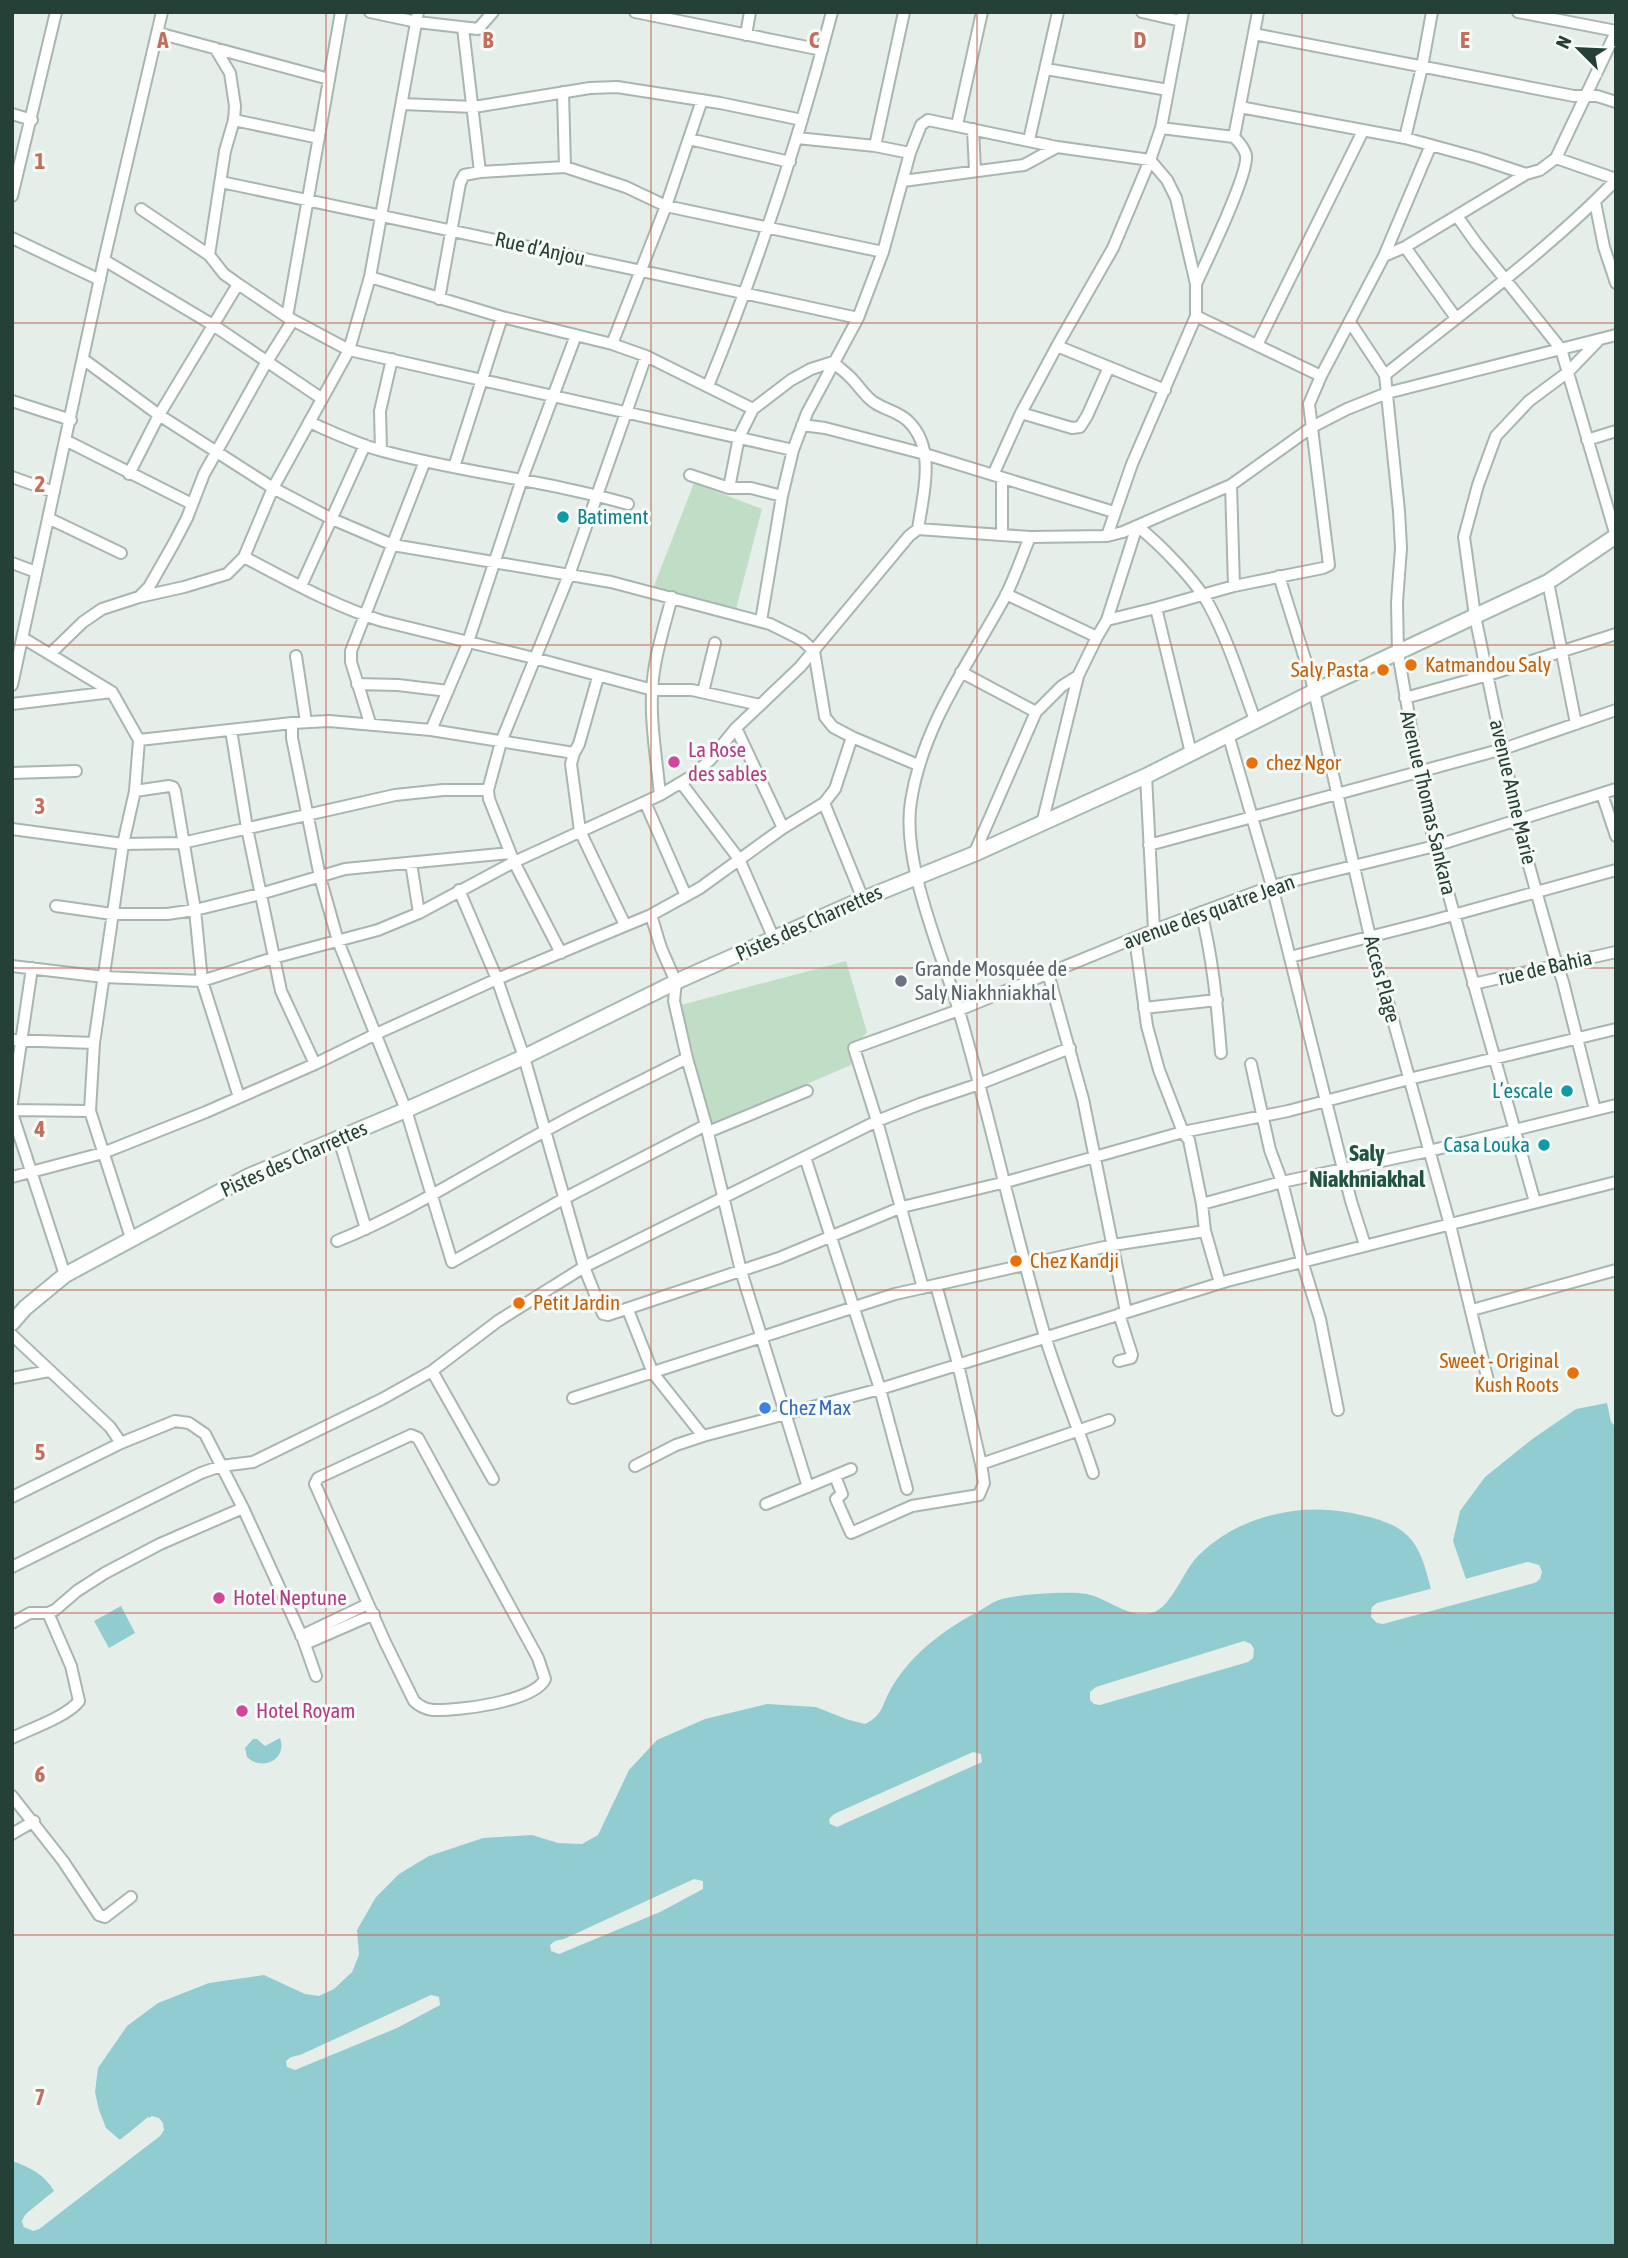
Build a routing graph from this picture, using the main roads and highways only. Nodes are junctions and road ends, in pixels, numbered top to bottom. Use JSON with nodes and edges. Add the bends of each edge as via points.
{"nodes":[{"id":1,"x":1616,"y":536,"type":"edge"},
{"id":2,"x":12,"y":1323,"type":"edge"}],
"edges":[{"from":1,"to":2,"type":"main road","name":"Pistes des Charrettes","via":[[1548,582],[1042,824],[863,899],[676,982],[524,1057],[248,1176],[65,1275]]}]}
